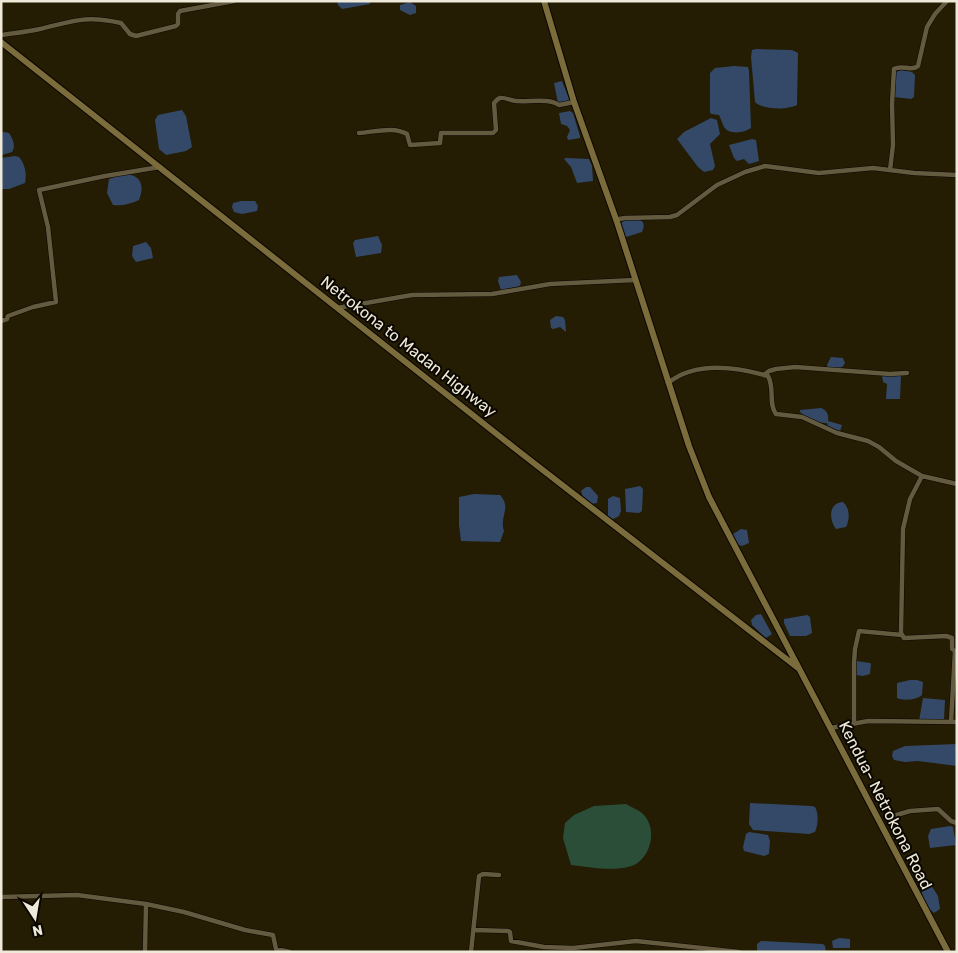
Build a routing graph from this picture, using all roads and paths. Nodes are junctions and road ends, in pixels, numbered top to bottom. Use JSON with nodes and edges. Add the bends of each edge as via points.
{"nodes":[{"id":1,"x":234,"y":1,"type":"edge"},
{"id":2,"x":544,"y":1,"type":"edge"},
{"id":3,"x":947,"y":1,"type":"edge"},
{"id":4,"x":1,"y":35,"type":"edge"},
{"id":5,"x":1,"y":42,"type":"edge"},
{"id":6,"x":574,"y":102,"type":"junction"},
{"id":7,"x":359,"y":133,"type":"dead end"},
{"id":8,"x":161,"y":167,"type":"junction"},
{"id":9,"x":890,"y":170,"type":"junction"},
{"id":10,"x":957,"y":175,"type":"edge"},
{"id":11,"x":617,"y":222,"type":"junction"},
{"id":12,"x":635,"y":280,"type":"junction"},
{"id":13,"x":337,"y":308,"type":"junction"},
{"id":14,"x":1,"y":321,"type":"edge"},
{"id":15,"x":907,"y":373,"type":"dead end"},
{"id":16,"x":764,"y":375,"type":"junction"},
{"id":17,"x":668,"y":383,"type":"junction"},
{"id":18,"x":922,"y":476,"type":"junction"},
{"id":19,"x":957,"y":484,"type":"edge"},
{"id":20,"x":902,"y":635,"type":"junction"},
{"id":21,"x":800,"y":671,"type":"junction"},
{"id":22,"x":950,"y":722,"type":"junction"},
{"id":23,"x":957,"y":722,"type":"edge"},
{"id":24,"x":854,"y":723,"type":"junction"},
{"id":25,"x":831,"y":728,"type":"junction"},
{"id":26,"x":893,"y":816,"type":"dead end"},
{"id":27,"x":957,"y":823,"type":"edge"},
{"id":28,"x":499,"y":875,"type":"dead end"},
{"id":29,"x":1,"y":897,"type":"edge"},
{"id":30,"x":146,"y":904,"type":"junction"},
{"id":31,"x":474,"y":930,"type":"junction"},
{"id":32,"x":145,"y":952,"type":"edge"},
{"id":33,"x":290,"y":952,"type":"edge"},
{"id":34,"x":471,"y":952,"type":"edge"},
{"id":35,"x":739,"y":952,"type":"edge"},
{"id":36,"x":948,"y":952,"type":"edge"}],
"edges":[{"from":1,"to":4,"type":"street","via":[[180,11],[176,26],[139,36],[130,34],[120,23],[92,18]]},
{"from":2,"to":6,"type":"main road","name":"Kendua- Netrokona Road"},
{"from":3,"to":9,"type":"street","via":[[927,27],[918,66],[894,69]]},
{"from":5,"to":8,"type":"main road","name":"Netrokona to Madan Highway"},
{"from":6,"to":7,"type":"street","via":[[559,105],[498,98],[494,103],[496,130],[493,133],[441,134],[440,143],[410,145],[407,134],[402,131]]},
{"from":6,"to":11,"type":"main road","name":"Kendua- Netrokona Road"},
{"from":8,"to":13,"type":"main road","name":"Netrokona to Madan Highway"},
{"from":8,"to":14,"type":"street","via":[[39,190],[48,228],[56,302],[24,310]]},
{"from":9,"to":10,"type":"street"},
{"from":9,"to":11,"type":"street","via":[[873,168],[819,173],[765,166],[717,185],[677,215],[625,218]]},
{"from":11,"to":12,"type":"main road","name":"Kendua- Netrokona Road"},
{"from":12,"to":13,"type":"street","via":[[550,284],[492,294],[412,295]]},
{"from":12,"to":17,"type":"main road","name":"Kendua- Netrokona Road"},
{"from":13,"to":21,"type":"main road","name":"Netrokona to Madan Highway"},
{"from":15,"to":16,"type":"street","via":[[795,367],[776,369]]},
{"from":16,"to":17,"type":"street","via":[[705,368],[687,371]]},
{"from":16,"to":18,"type":"street","via":[[771,381],[772,405],[776,414],[802,417],[842,435],[873,443]]},
{"from":17,"to":21,"type":"main road","name":"Kendua- Netrokona Road","via":[[709,497]]},
{"from":18,"to":19,"type":"street"},
{"from":18,"to":20,"type":"street","via":[[910,499],[903,529]]},
{"from":20,"to":22,"type":"street","via":[[904,638],[952,638],[952,650],[955,651]]},
{"from":20,"to":24,"type":"street","via":[[859,631],[854,663]]},
{"from":21,"to":25,"type":"main road","name":"Kendua- Netrokona Road"},
{"from":22,"to":23,"type":"street"},
{"from":22,"to":24,"type":"street","via":[[900,720]]},
{"from":24,"to":25,"type":"street"},
{"from":25,"to":36,"type":"main road","name":"Kendua- Netrokona Road"},
{"from":26,"to":27,"type":"street","via":[[938,809]]},
{"from":28,"to":31,"type":"street","via":[[479,876]]},
{"from":29,"to":30,"type":"street","via":[[77,895]]},
{"from":30,"to":32,"type":"street"},
{"from":30,"to":33,"type":"street","via":[[270,934],[274,936],[276,950]]},
{"from":31,"to":34,"type":"street"},
{"from":31,"to":35,"type":"street","via":[[508,931],[512,942],[544,947],[573,948],[636,941]]}]}
